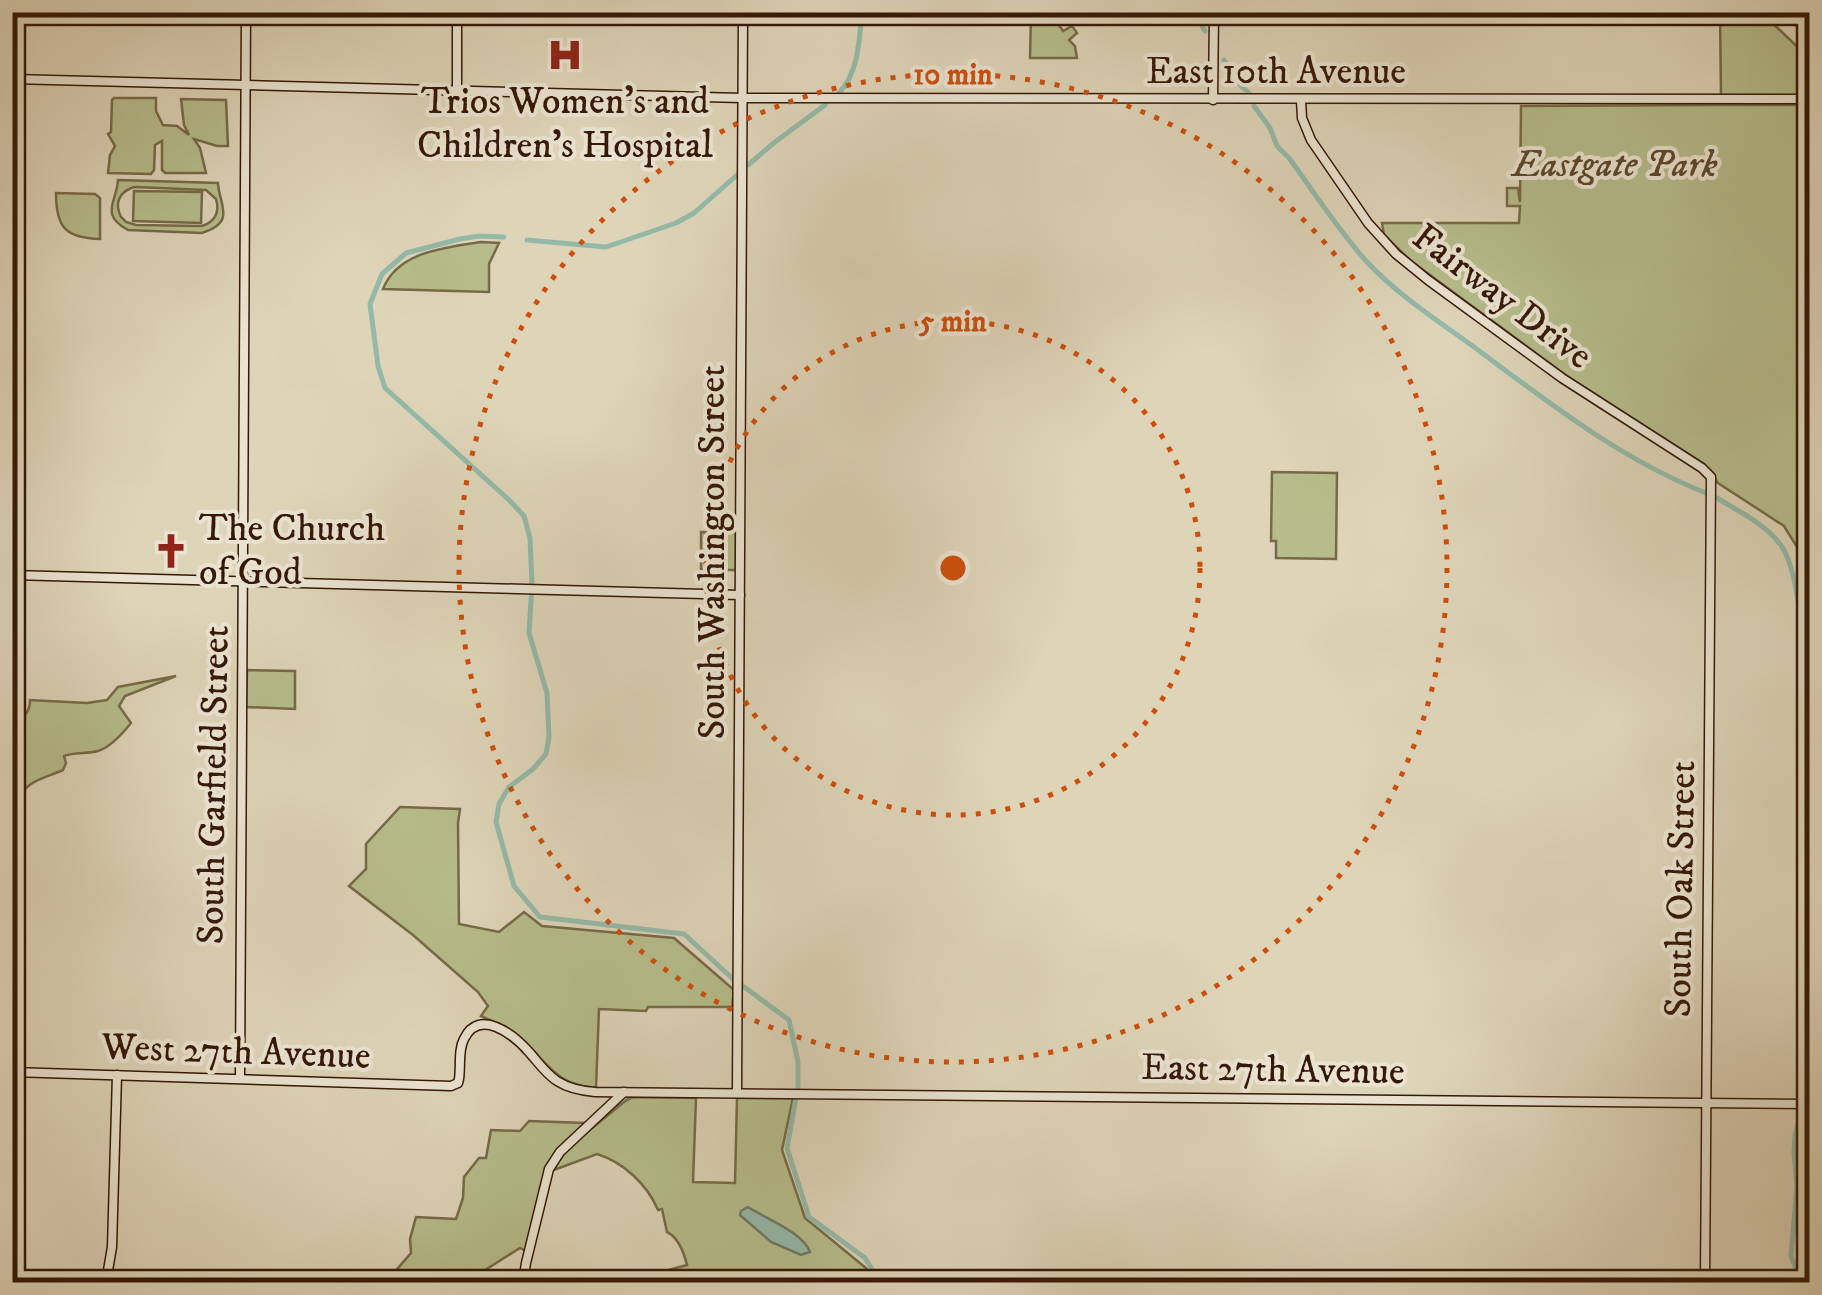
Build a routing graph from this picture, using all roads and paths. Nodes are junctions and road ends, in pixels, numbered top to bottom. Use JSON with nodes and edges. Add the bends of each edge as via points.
{"nodes":[{"id":1,"x":246,"y":12,"type":"edge"},
{"id":2,"x":457,"y":12,"type":"edge"},
{"id":3,"x":743,"y":12,"type":"edge"},
{"id":4,"x":1214,"y":12,"type":"edge"},
{"id":5,"x":12,"y":79,"type":"edge"},
{"id":6,"x":246,"y":85,"type":"junction"},
{"id":7,"x":456,"y":91,"type":"junction"},
{"id":8,"x":742,"y":98,"type":"junction"},
{"id":9,"x":1810,"y":99,"type":"edge"},
{"id":10,"x":1214,"y":100,"type":"junction"},
{"id":11,"x":1301,"y":100,"type":"junction"},
{"id":12,"x":1712,"y":495,"type":"joint"},
{"id":13,"x":12,"y":575,"type":"edge"},
{"id":14,"x":243,"y":581,"type":"junction"},
{"id":15,"x":740,"y":595,"type":"junction"},
{"id":16,"x":12,"y":1072,"type":"edge"},
{"id":17,"x":117,"y":1075,"type":"junction"},
{"id":18,"x":240,"y":1078,"type":"junction"},
{"id":19,"x":624,"y":1092,"type":"junction"},
{"id":20,"x":737,"y":1092,"type":"junction"},
{"id":21,"x":1706,"y":1102,"type":"junction"},
{"id":22,"x":1805,"y":1103,"type":"edge"},
{"id":23,"x":106,"y":1282,"type":"edge"},
{"id":24,"x":523,"y":1282,"type":"edge"},
{"id":25,"x":1705,"y":1282,"type":"edge"}],
"edges":[{"from":1,"to":6,"type":"main road","name":"South Garfield Street"},
{"from":2,"to":7,"type":"main road"},
{"from":3,"to":8,"type":"main road","name":"South Washington Street"},
{"from":4,"to":10,"type":"main road"},
{"from":5,"to":6,"type":"main road","name":"East 10th Avenue"},
{"from":6,"to":7,"type":"main road","name":"East 10th Avenue"},
{"from":6,"to":14,"type":"main road","name":"South Garfield Street"},
{"from":7,"to":8,"type":"main road","name":"East 10th Avenue"},
{"from":8,"to":10,"type":"main road","name":"East 10th Avenue"},
{"from":8,"to":15,"type":"main road","name":"South Washington Street"},
{"from":9,"to":11,"type":"main road","name":"East 10th Avenue"},
{"from":10,"to":11,"type":"main road","name":"East 10th Avenue"},
{"from":11,"to":12,"type":"main road","name":"Fairway Drive","via":[[1311,140],[1396,254],[1562,378],[1702,468]]},
{"from":12,"to":21,"type":"main road","name":"South Oak Street"},
{"from":13,"to":14,"type":"main road"},
{"from":14,"to":15,"type":"main road"},
{"from":14,"to":18,"type":"main road","name":"South Garfield Street"},
{"from":15,"to":20,"type":"main road","name":"South Washington Street"},
{"from":16,"to":17,"type":"main road","name":"West 27th Avenue"},
{"from":17,"to":18,"type":"main road","name":"West 27th Avenue"},
{"from":17,"to":23,"type":"main road"},
{"from":18,"to":19,"type":"main road","name":"West 27th Avenue","via":[[448,1086],[458,1083],[463,1041],[479,1024],[512,1036],[563,1084]]},
{"from":19,"to":20,"type":"main road"},
{"from":19,"to":24,"type":"main road","via":[[549,1169]]},
{"from":20,"to":21,"type":"main road","name":"East 27th Avenue"},
{"from":21,"to":22,"type":"main road","name":"East 27th Avenue"},
{"from":21,"to":25,"type":"main road","name":"South Oak Street"}]}
